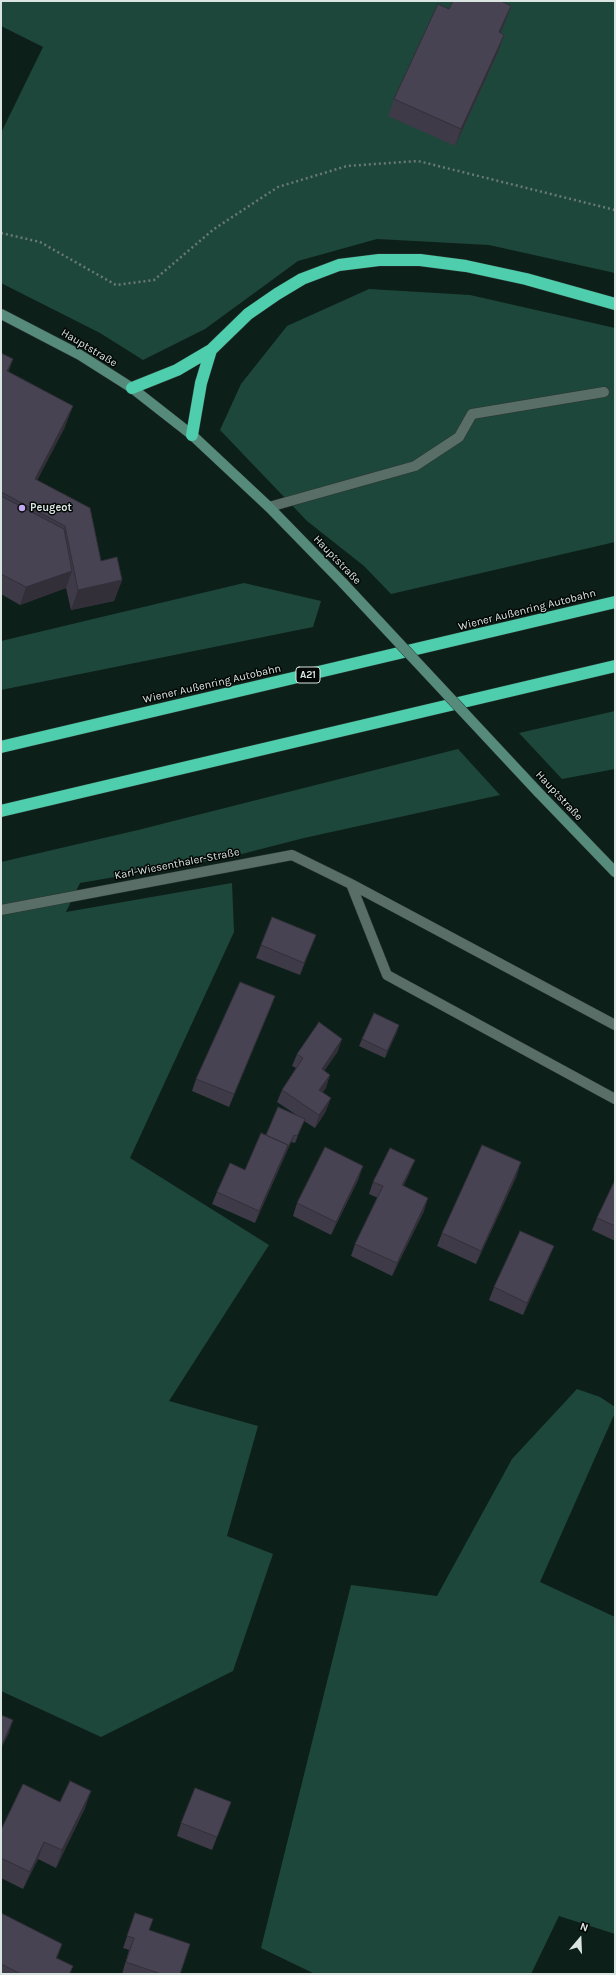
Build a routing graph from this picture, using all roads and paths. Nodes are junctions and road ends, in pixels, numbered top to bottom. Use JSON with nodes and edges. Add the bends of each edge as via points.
{"nodes":[{"id":1,"x":615,"y":210,"type":"edge"},
{"id":2,"x":1,"y":233,"type":"edge"},
{"id":3,"x":615,"y":304,"type":"edge"},
{"id":4,"x":1,"y":314,"type":"edge"},
{"id":5,"x":211,"y":350,"type":"junction"},
{"id":6,"x":132,"y":388,"type":"junction"},
{"id":7,"x":604,"y":392,"type":"dead end"},
{"id":8,"x":192,"y":435,"type":"junction"},
{"id":9,"x":270,"y":507,"type":"junction"},
{"id":10,"x":615,"y":602,"type":"edge"},
{"id":11,"x":615,"y":666,"type":"edge"},
{"id":12,"x":1,"y":747,"type":"edge"},
{"id":13,"x":1,"y":810,"type":"edge"},
{"id":14,"x":615,"y":872,"type":"edge"},
{"id":15,"x":351,"y":884,"type":"junction"},
{"id":16,"x":1,"y":910,"type":"edge"},
{"id":17,"x":615,"y":1025,"type":"edge"},
{"id":18,"x":615,"y":1100,"type":"edge"}],
"edges":[{"from":1,"to":2,"type":"path","via":[[418,161],[347,166],[278,187],[214,229],[154,280],[116,285],[40,242]]},
{"from":3,"to":5,"type":"highway","via":[[526,279],[466,266],[420,260],[379,260],[339,265],[302,279],[248,314]]},
{"from":4,"to":6,"type":"main road","name":"Hauptstraße","via":[[80,355]]},
{"from":5,"to":6,"type":"highway","via":[[177,370]]},
{"from":5,"to":8,"type":"highway","via":[[201,383]]},
{"from":6,"to":8,"type":"main road","name":"Hauptstraße"},
{"from":7,"to":9,"type":"street","via":[[472,414],[459,437],[415,466]]},
{"from":8,"to":9,"type":"main road","name":"Hauptstraße"},
{"from":9,"to":14,"type":"main road","name":"Hauptstraße","bridge":true},
{"from":10,"to":12,"type":"highway","name":"Wiener Außenring Autobahn","number":"A21"},
{"from":11,"to":13,"type":"highway"},
{"from":15,"to":16,"type":"street","name":"Karl-Wiesenthaler-Straße","via":[[292,855]]},
{"from":15,"to":17,"type":"street"},
{"from":15,"to":18,"type":"street","via":[[387,974]]}]}
